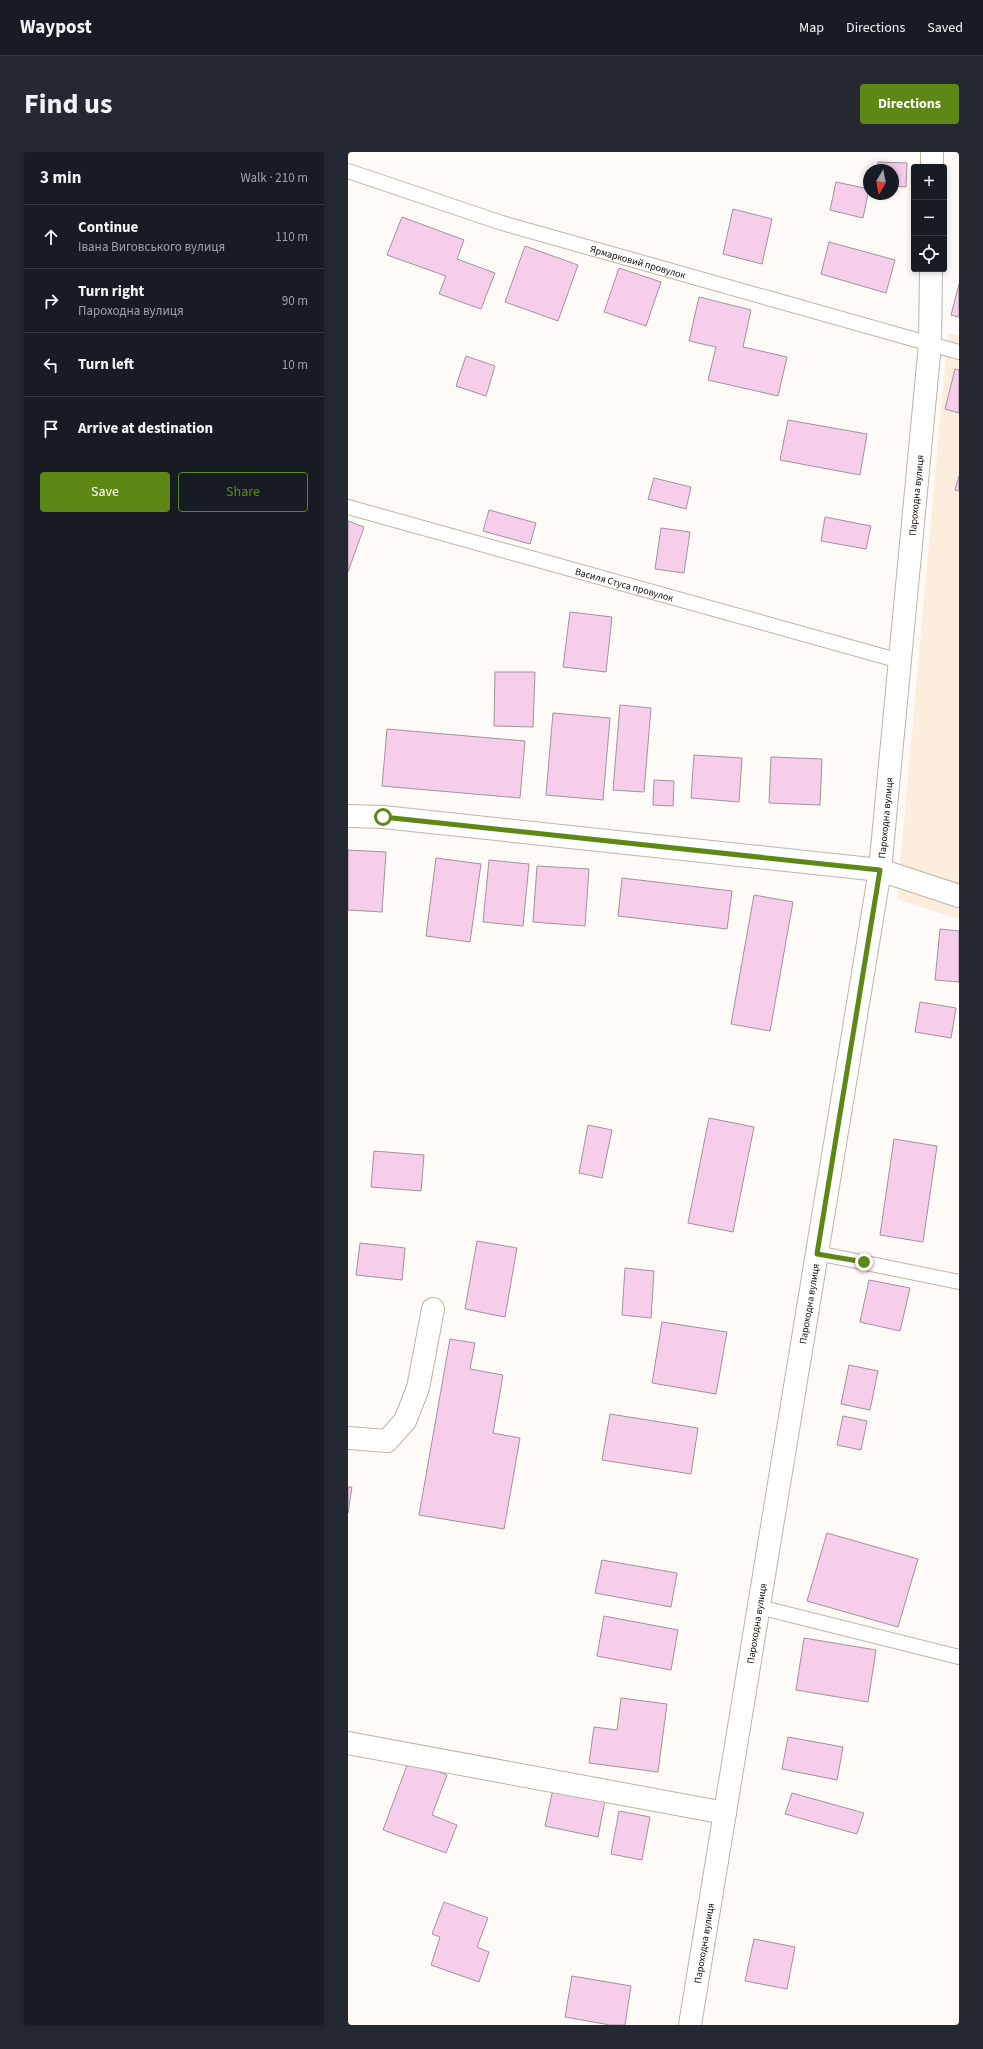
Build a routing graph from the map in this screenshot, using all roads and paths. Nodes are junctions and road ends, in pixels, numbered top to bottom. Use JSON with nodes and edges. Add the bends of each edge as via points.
{"nodes":[{"id":1,"x":932,"y":152,"type":"edge"},
{"id":2,"x":932,"y":164,"type":"edge"},
{"id":3,"x":348,"y":171,"type":"edge"},
{"id":4,"x":931,"y":272,"type":"edge"},
{"id":5,"x":930,"y":344,"type":"junction"},
{"id":6,"x":959,"y":352,"type":"edge"},
{"id":7,"x":348,"y":507,"type":"edge"},
{"id":8,"x":900,"y":661,"type":"junction"},
{"id":9,"x":348,"y":816,"type":"edge"},
{"id":10,"x":880,"y":870,"type":"junction"},
{"id":11,"x":959,"y":896,"type":"edge"},
{"id":12,"x":817,"y":1254,"type":"junction"},
{"id":13,"x":959,"y":1282,"type":"edge"},
{"id":14,"x":433,"y":1309,"type":"dead end"},
{"id":15,"x":348,"y":1438,"type":"edge"},
{"id":16,"x":758,"y":1607,"type":"junction"},
{"id":17,"x":959,"y":1657,"type":"edge"},
{"id":18,"x":348,"y":1743,"type":"edge"},
{"id":19,"x":725,"y":1814,"type":"junction"},
{"id":20,"x":690,"y":2025,"type":"edge"}],
"edges":[{"from":1,"to":2,"type":"street"},
{"from":3,"to":5,"type":"lane","name":"Ярмарковий провулок","via":[[502,223]]},
{"from":4,"to":5,"type":"street","name":"Пароходна вулиця"},
{"from":5,"to":6,"type":"lane","name":"Ярмарковий провулок"},
{"from":5,"to":8,"type":"street","name":"Пароходна вулиця"},
{"from":7,"to":8,"type":"lane","name":"Василя Стуса провулок"},
{"from":8,"to":10,"type":"street","name":"Пароходна вулиця"},
{"from":9,"to":10,"type":"street","via":[[391,818]]},
{"from":10,"to":11,"type":"street"},
{"from":10,"to":12,"type":"street","name":"Пароходна вулиця"},
{"from":12,"to":13,"type":"lane"},
{"from":12,"to":16,"type":"street","name":"Пароходна вулиця"},
{"from":14,"to":15,"type":"street","via":[[418,1388],[405,1421],[387,1441]]},
{"from":16,"to":17,"type":"lane"},
{"from":16,"to":19,"type":"street","name":"Пароходна вулиця"},
{"from":18,"to":19,"type":"street"},
{"from":19,"to":20,"type":"street","name":"Пароходна вулиця"}]}
